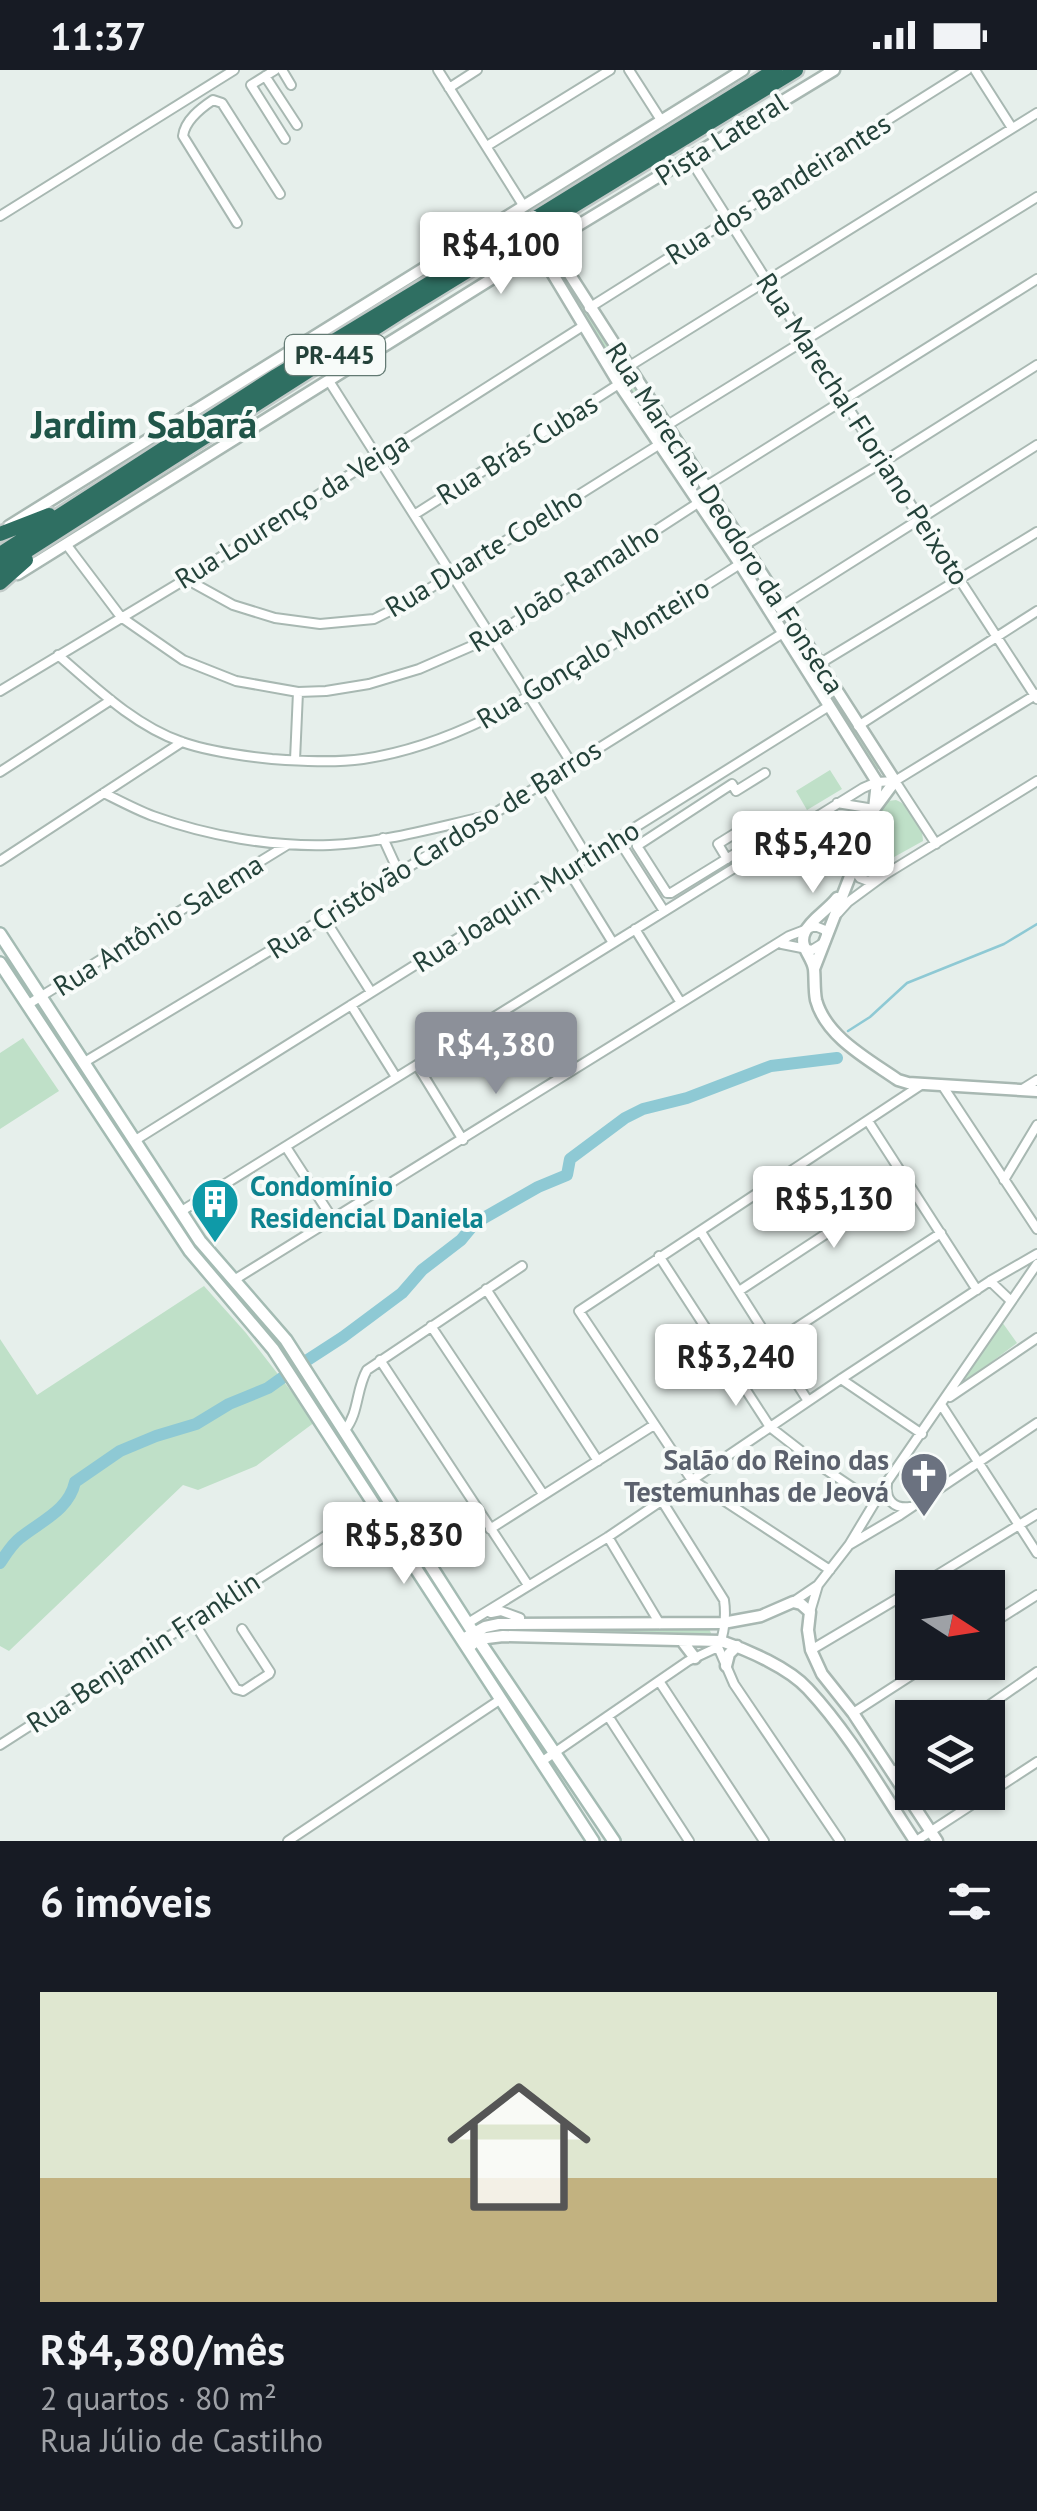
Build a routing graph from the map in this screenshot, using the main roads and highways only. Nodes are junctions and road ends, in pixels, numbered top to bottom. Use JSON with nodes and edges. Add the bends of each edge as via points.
{"nodes":[{"id":1,"x":774,"y":70,"type":"edge"},
{"id":2,"x":796,"y":70,"type":"edge"},
{"id":3,"x":78,"y":504,"type":"junction"},
{"id":4,"x":0,"y":533,"type":"edge"},
{"id":5,"x":60,"y":540,"type":"junction"},
{"id":6,"x":0,"y":554,"type":"edge"},
{"id":7,"x":0,"y":568,"type":"edge"},
{"id":8,"x":0,"y":584,"type":"edge"},
{"id":9,"x":0,"y":934,"type":"edge"},
{"id":10,"x":0,"y":963,"type":"edge"},
{"id":11,"x":470,"y":1636,"type":"junction"},
{"id":12,"x":592,"y":1841,"type":"edge"},
{"id":13,"x":614,"y":1841,"type":"edge"}],
"edges":[{"from":1,"to":3,"type":"highway","number":"PR-445"},
{"from":2,"to":5,"type":"highway","number":"PR-445","via":[[402,312]]},
{"from":3,"to":4,"type":"highway"},
{"from":3,"to":6,"type":"highway","number":"PR-445"},
{"from":5,"to":7,"type":"highway","number":"PR-445"},
{"from":5,"to":8,"type":"highway"},
{"from":9,"to":11,"type":"main road","via":[[200,1241],[286,1340]]},
{"from":10,"to":11,"type":"main road","via":[[190,1251],[274,1348],[374,1504]]},
{"from":11,"to":12,"type":"main road","via":[[501,1699]]},
{"from":11,"to":13,"type":"main road"}]}
